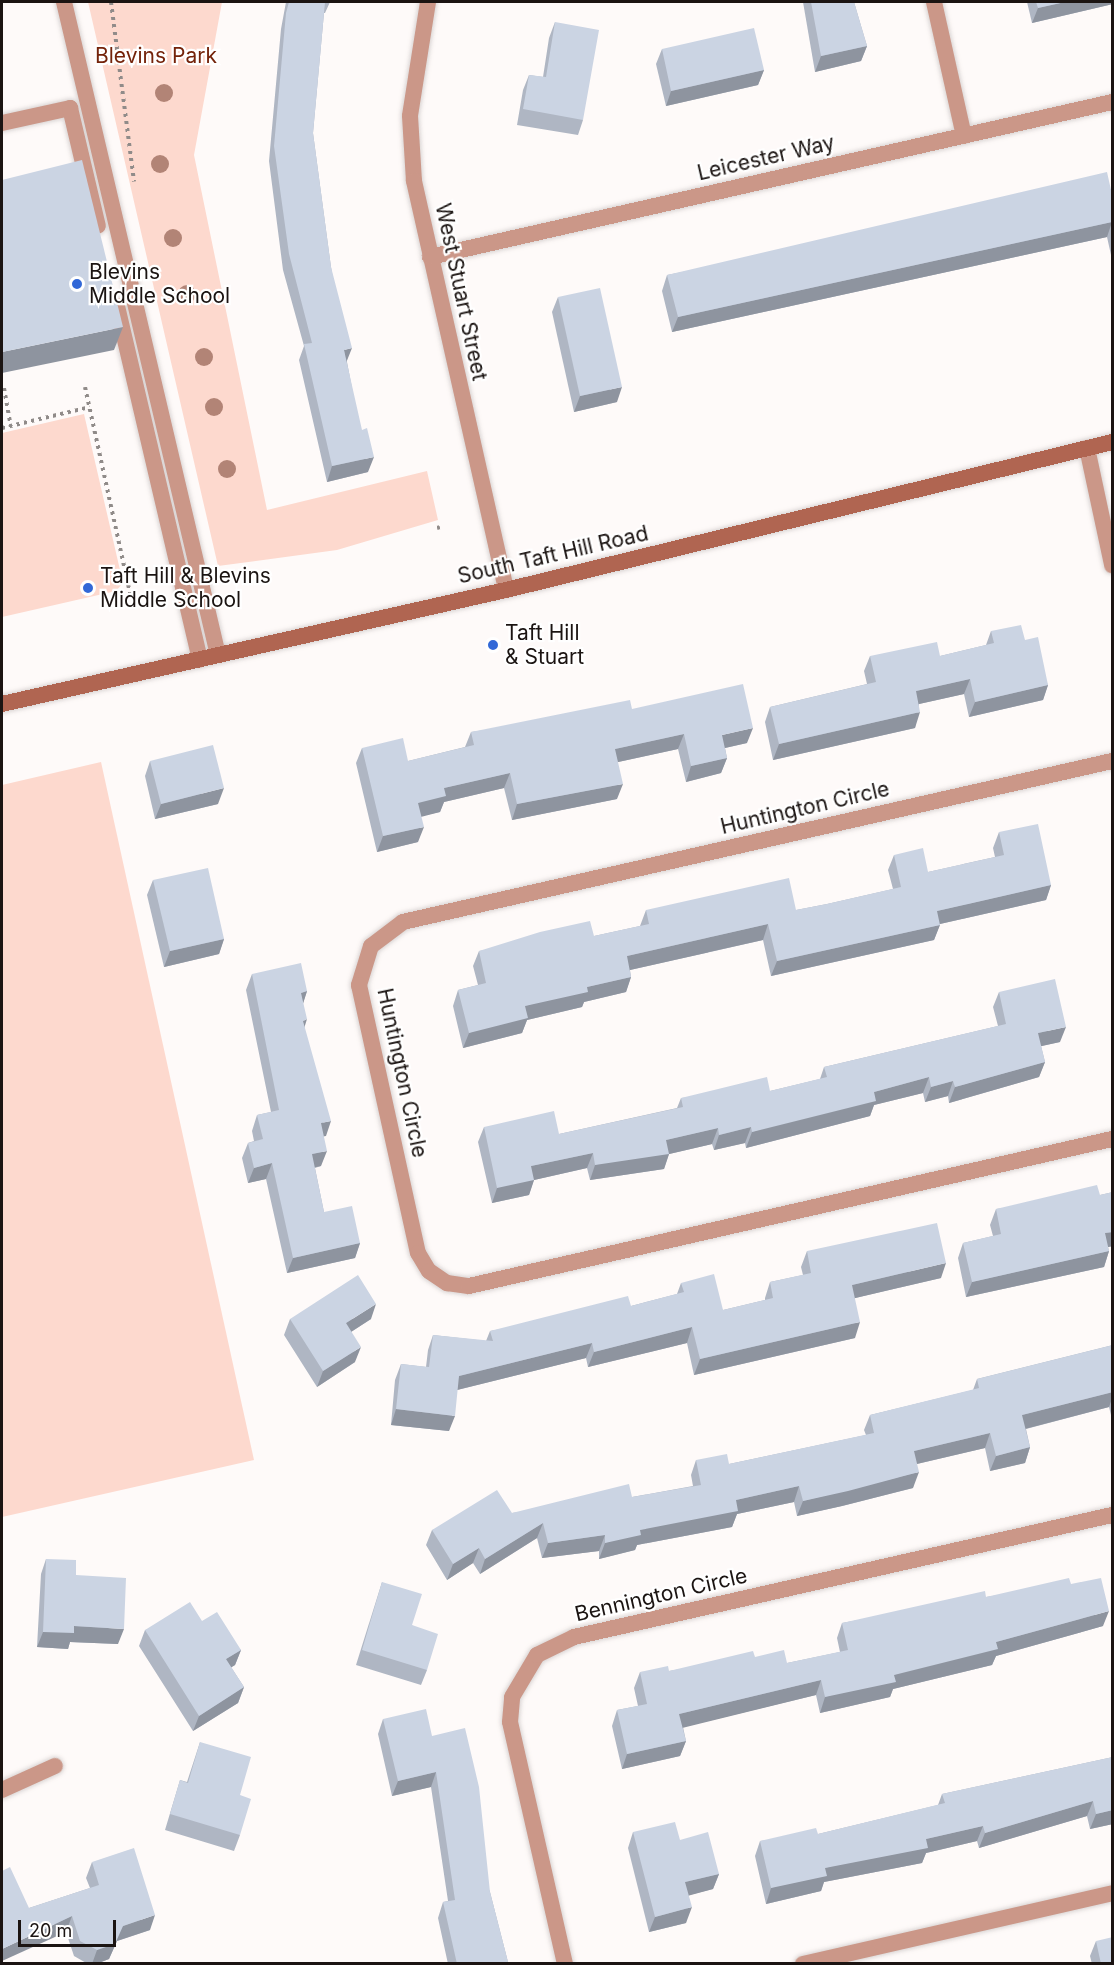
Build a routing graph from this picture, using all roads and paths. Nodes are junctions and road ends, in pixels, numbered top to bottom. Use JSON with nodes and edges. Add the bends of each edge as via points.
{"nodes":[{"id":1,"x":64,"y":2,"type":"edge"},
{"id":2,"x":111,"y":2,"type":"edge"},
{"id":3,"x":428,"y":2,"type":"edge"},
{"id":4,"x":934,"y":2,"type":"edge"},
{"id":5,"x":1113,"y":102,"type":"edge"},
{"id":6,"x":2,"y":123,"type":"edge"},
{"id":7,"x":964,"y":136,"type":"junction"},
{"id":8,"x":135,"y":188,"type":"dead end"},
{"id":9,"x":430,"y":257,"type":"junction"},
{"id":10,"x":86,"y":387,"type":"dead end"},
{"id":11,"x":4,"y":388,"type":"dead end"},
{"id":12,"x":90,"y":407,"type":"junction"},
{"id":13,"x":11,"y":426,"type":"junction"},
{"id":14,"x":2,"y":428,"type":"edge"},
{"id":15,"x":1113,"y":442,"type":"edge"},
{"id":16,"x":1087,"y":448,"type":"junction"},
{"id":17,"x":1113,"y":564,"type":"edge"},
{"id":18,"x":506,"y":590,"type":"junction"},
{"id":19,"x":130,"y":593,"type":"dead end"},
{"id":20,"x":218,"y":655,"type":"junction"},
{"id":21,"x":200,"y":659,"type":"junction"},
{"id":22,"x":2,"y":704,"type":"edge"},
{"id":23,"x":1113,"y":761,"type":"edge"},
{"id":24,"x":1113,"y":1139,"type":"edge"},
{"id":25,"x":1113,"y":1515,"type":"edge"},
{"id":26,"x":55,"y":1766,"type":"dead end"},
{"id":27,"x":2,"y":1791,"type":"edge"},
{"id":28,"x":1113,"y":1893,"type":"edge"},
{"id":29,"x":565,"y":1964,"type":"edge"},
{"id":30,"x":803,"y":1964,"type":"edge"}],
"edges":[{"from":1,"to":20,"type":"street"},
{"from":2,"to":8,"type":"path","via":[[130,113]]},
{"from":3,"to":9,"type":"street","name":"West Stuart Street","via":[[410,117],[414,180]]},
{"from":4,"to":7,"type":"street"},
{"from":5,"to":7,"type":"street","name":"Leicester Way"},
{"from":6,"to":21,"type":"street","via":[[70,108]]},
{"from":7,"to":9,"type":"street","name":"Leicester Way"},
{"from":9,"to":18,"type":"street","name":"West Stuart Street"},
{"from":10,"to":12,"type":"path"},
{"from":11,"to":13,"type":"path"},
{"from":12,"to":13,"type":"path"},
{"from":12,"to":19,"type":"path"},
{"from":13,"to":14,"type":"path"},
{"from":15,"to":16,"type":"main road","name":"South Taft Hill Road"},
{"from":16,"to":17,"type":"street"},
{"from":16,"to":18,"type":"main road","name":"South Taft Hill Road"},
{"from":18,"to":20,"type":"main road","name":"South Taft Hill Road"},
{"from":20,"to":21,"type":"main road","name":"South Taft Hill Road"},
{"from":21,"to":22,"type":"main road","name":"South Taft Hill Road"},
{"from":23,"to":24,"type":"street","name":"Huntington Circle","via":[[403,922],[371,946],[359,985],[418,1253],[429,1271],[447,1283],[469,1286]]},
{"from":25,"to":29,"type":"street","name":"Bennington Circle","via":[[574,1637],[537,1655],[512,1697],[510,1722]]},
{"from":26,"to":27,"type":"street"},
{"from":28,"to":30,"type":"street"}]}
